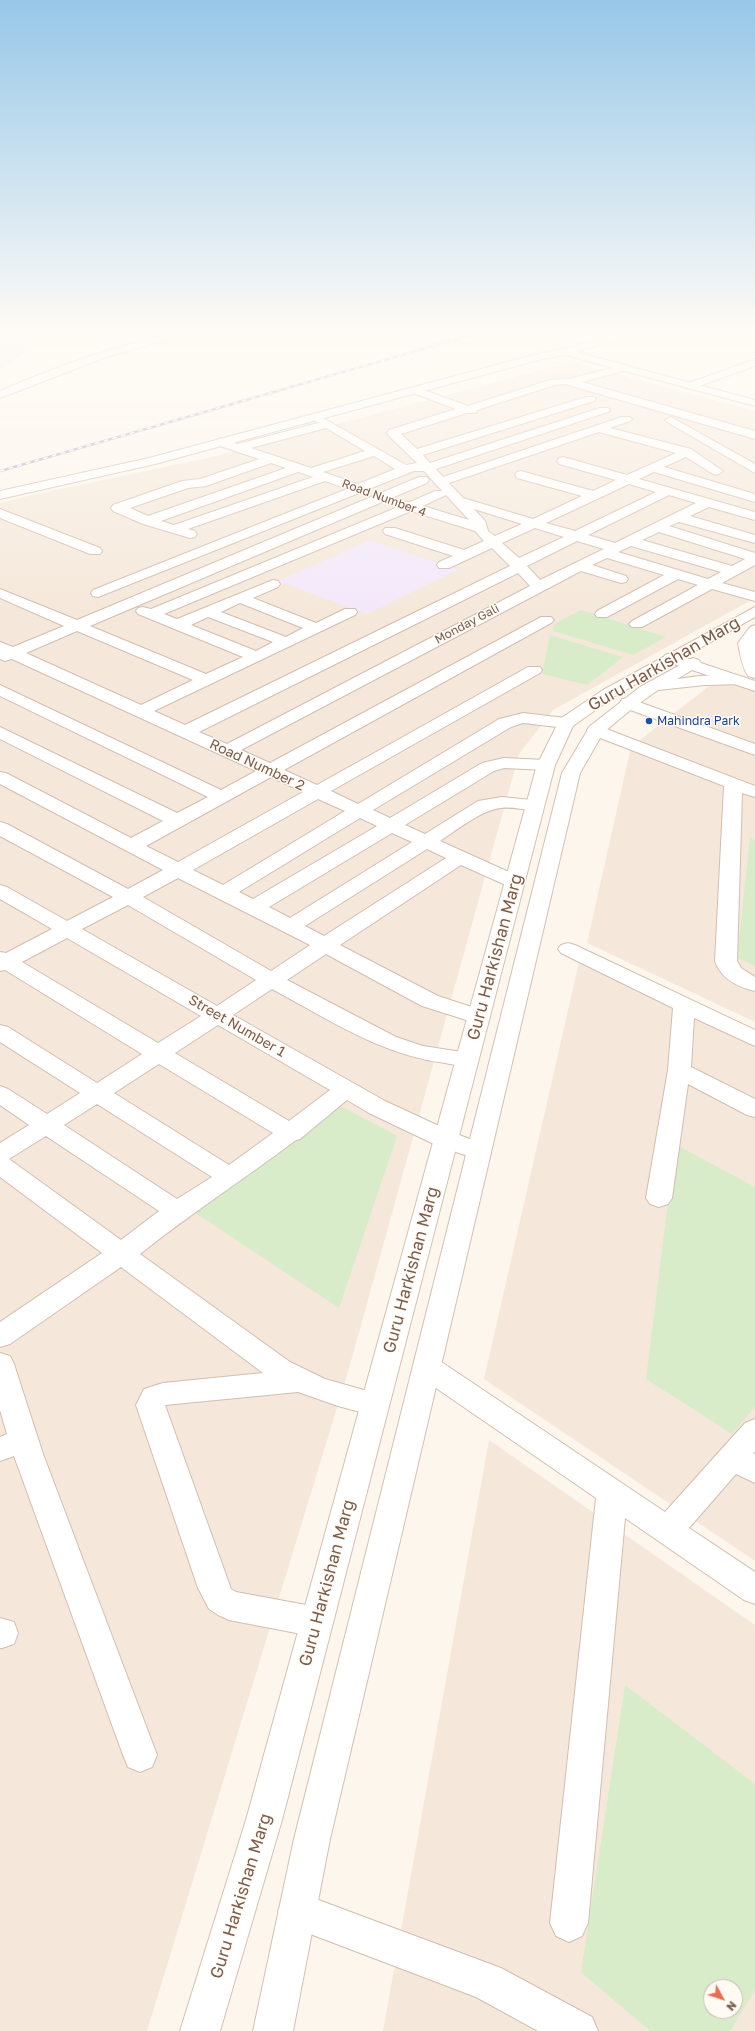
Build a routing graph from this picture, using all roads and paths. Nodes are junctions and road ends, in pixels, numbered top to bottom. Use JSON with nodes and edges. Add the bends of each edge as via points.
{"nodes":[{"id":1,"x":293,"y":424,"type":"edge"},
{"id":2,"x":327,"y":424,"type":"joint"},
{"id":3,"x":423,"y":424,"type":"edge"},
{"id":4,"x":509,"y":424,"type":"joint"},
{"id":5,"x":562,"y":424,"type":"edge"},
{"id":6,"x":614,"y":424,"type":"edge"},
{"id":7,"x":678,"y":424,"type":"edge"},
{"id":8,"x":714,"y":424,"type":"edge"},
{"id":9,"x":600,"y":429,"type":"junction"},
{"id":10,"x":736,"y":430,"type":"junction"},
{"id":11,"x":534,"y":433,"type":"junction"},
{"id":12,"x":755,"y":435,"type":"edge"},
{"id":13,"x":705,"y":439,"type":"junction"},
{"id":14,"x":605,"y":441,"type":"dead end"},
{"id":15,"x":221,"y":442,"type":"junction"},
{"id":16,"x":559,"y":442,"type":"junction"},
{"id":17,"x":238,"y":448,"type":"junction"},
{"id":18,"x":375,"y":452,"type":"junction"},
{"id":19,"x":687,"y":452,"type":"junction"},
{"id":20,"x":415,"y":454,"type":"junction"},
{"id":21,"x":755,"y":454,"type":"edge"},
{"id":22,"x":270,"y":459,"type":"junction"},
{"id":23,"x":673,"y":459,"type":"junction"},
{"id":24,"x":739,"y":459,"type":"junction"},
{"id":25,"x":563,"y":461,"type":"dead end"},
{"id":26,"x":706,"y":464,"type":"junction"},
{"id":27,"x":298,"y":468,"type":"junction"},
{"id":28,"x":653,"y":468,"type":"junction"},
{"id":29,"x":755,"y":469,"type":"edge"},
{"id":30,"x":405,"y":470,"type":"junction"},
{"id":31,"x":426,"y":471,"type":"junction"},
{"id":32,"x":549,"y":471,"type":"dead end"},
{"id":33,"x":717,"y":471,"type":"dead end"},
{"id":34,"x":311,"y":472,"type":"junction"},
{"id":35,"x":521,"y":475,"type":"dead end"},
{"id":36,"x":325,"y":477,"type":"junction"},
{"id":37,"x":628,"y":480,"type":"junction"},
{"id":38,"x":358,"y":488,"type":"junction"},
{"id":39,"x":440,"y":488,"type":"junction"},
{"id":40,"x":611,"y":488,"type":"junction"},
{"id":41,"x":668,"y":491,"type":"junction"},
{"id":42,"x":0,"y":495,"type":"edge"},
{"id":43,"x":594,"y":495,"type":"junction"},
{"id":44,"x":384,"y":497,"type":"junction"},
{"id":45,"x":755,"y":498,"type":"edge"},
{"id":46,"x":652,"y":499,"type":"junction"},
{"id":47,"x":458,"y":501,"type":"junction"},
{"id":48,"x":708,"y":502,"type":"junction"},
{"id":49,"x":409,"y":507,"type":"junction"},
{"id":50,"x":691,"y":511,"type":"junction"},
{"id":51,"x":0,"y":513,"type":"edge"},
{"id":52,"x":426,"y":513,"type":"junction"},
{"id":53,"x":755,"y":516,"type":"edge"},
{"id":54,"x":677,"y":517,"type":"junction"},
{"id":55,"x":148,"y":521,"type":"junction"},
{"id":56,"x":534,"y":523,"type":"junction"},
{"id":57,"x":656,"y":527,"type":"junction"},
{"id":58,"x":480,"y":528,"type":"junction"},
{"id":59,"x":175,"y":529,"type":"junction"},
{"id":60,"x":390,"y":531,"type":"dead end"},
{"id":61,"x":190,"y":534,"type":"dead end"},
{"id":62,"x":576,"y":536,"type":"junction"},
{"id":63,"x":755,"y":540,"type":"edge"},
{"id":64,"x":629,"y":541,"type":"junction"},
{"id":65,"x":493,"y":542,"type":"junction"},
{"id":66,"x":610,"y":550,"type":"junction"},
{"id":67,"x":95,"y":551,"type":"dead end"},
{"id":68,"x":193,"y":555,"type":"junction"},
{"id":69,"x":465,"y":555,"type":"junction"},
{"id":70,"x":755,"y":558,"type":"edge"},
{"id":71,"x":221,"y":565,"type":"junction"},
{"id":72,"x":444,"y":565,"type":"dead end"},
{"id":73,"x":518,"y":566,"type":"junction"},
{"id":74,"x":579,"y":566,"type":"junction"},
{"id":75,"x":733,"y":571,"type":"junction"},
{"id":76,"x":676,"y":574,"type":"junction"},
{"id":77,"x":246,"y":575,"type":"junction"},
{"id":78,"x":621,"y":579,"type":"dead end"},
{"id":79,"x":710,"y":584,"type":"junction"},
{"id":80,"x":538,"y":587,"type":"junction"},
{"id":81,"x":0,"y":592,"type":"edge"},
{"id":82,"x":755,"y":597,"type":"edge"},
{"id":83,"x":240,"y":598,"type":"junction"},
{"id":84,"x":127,"y":605,"type":"junction"},
{"id":85,"x":755,"y":611,"type":"edge"},
{"id":86,"x":208,"y":612,"type":"junction"},
{"id":87,"x":350,"y":612,"type":"dead end"},
{"id":88,"x":151,"y":614,"type":"junction"},
{"id":89,"x":602,"y":614,"type":"dead end"},
{"id":90,"x":546,"y":620,"type":"dead end"},
{"id":91,"x":637,"y":624,"type":"dead end"},
{"id":92,"x":78,"y":625,"type":"junction"},
{"id":93,"x":177,"y":625,"type":"junction"},
{"id":94,"x":316,"y":628,"type":"junction"},
{"id":95,"x":755,"y":628,"type":"edge"},
{"id":96,"x":286,"y":642,"type":"junction"},
{"id":97,"x":4,"y":652,"type":"edge"},
{"id":98,"x":256,"y":656,"type":"junction"},
{"id":99,"x":688,"y":657,"type":"junction"},
{"id":100,"x":534,"y":670,"type":"dead end"},
{"id":101,"x":752,"y":678,"type":"edge"},
{"id":102,"x":206,"y":680,"type":"junction"},
{"id":103,"x":0,"y":690,"type":"edge"},
{"id":104,"x":637,"y":696,"type":"junction"},
{"id":105,"x":141,"y":711,"type":"junction"},
{"id":106,"x":566,"y":724,"type":"junction"},
{"id":107,"x":596,"y":730,"type":"junction"},
{"id":108,"x":0,"y":732,"type":"edge"},
{"id":109,"x":185,"y":732,"type":"junction"},
{"id":110,"x":755,"y":750,"type":"edge"},
{"id":111,"x":227,"y":751,"type":"junction"},
{"id":112,"x":546,"y":765,"type":"junction"},
{"id":113,"x":271,"y":771,"type":"junction"},
{"id":114,"x":0,"y":777,"type":"edge"},
{"id":115,"x":733,"y":784,"type":"junction"},
{"id":116,"x":318,"y":792,"type":"junction"},
{"id":117,"x":755,"y":792,"type":"edge"},
{"id":118,"x":222,"y":797,"type":"junction"},
{"id":119,"x":535,"y":805,"type":"junction"},
{"id":120,"x":359,"y":811,"type":"junction"},
{"id":121,"x":178,"y":821,"type":"junction"},
{"id":122,"x":391,"y":825,"type":"junction"},
{"id":123,"x":0,"y":828,"type":"edge"},
{"id":124,"x":426,"y":842,"type":"junction"},
{"id":125,"x":133,"y":845,"type":"junction"},
{"id":126,"x":460,"y":857,"type":"junction"},
{"id":127,"x":178,"y":870,"type":"junction"},
{"id":128,"x":515,"y":882,"type":"junction"},
{"id":129,"x":0,"y":891,"type":"edge"},
{"id":130,"x":225,"y":892,"type":"junction"},
{"id":131,"x":129,"y":897,"type":"junction"},
{"id":132,"x":254,"y":907,"type":"junction"},
{"id":133,"x":291,"y":926,"type":"junction"},
{"id":134,"x":68,"y":930,"type":"junction"},
{"id":135,"x":326,"y":945,"type":"junction"},
{"id":136,"x":568,"y":949,"type":"dead end"},
{"id":137,"x":2,"y":962,"type":"edge"},
{"id":138,"x":271,"y":980,"type":"junction"},
{"id":139,"x":755,"y":985,"type":"edge"},
{"id":140,"x":684,"y":1005,"type":"junction"},
{"id":141,"x":218,"y":1015,"type":"junction"},
{"id":142,"x":479,"y":1017,"type":"junction"},
{"id":143,"x":0,"y":1032,"type":"edge"},
{"id":144,"x":755,"y":1040,"type":"edge"},
{"id":145,"x":158,"y":1053,"type":"junction"},
{"id":146,"x":467,"y":1059,"type":"junction"},
{"id":147,"x":679,"y":1070,"type":"junction"},
{"id":148,"x":347,"y":1089,"type":"junction"},
{"id":149,"x":98,"y":1093,"type":"junction"},
{"id":150,"x":0,"y":1094,"type":"edge"},
{"id":151,"x":755,"y":1109,"type":"edge"},
{"id":152,"x":47,"y":1125,"type":"junction"},
{"id":153,"x":291,"y":1133,"type":"junction"},
{"id":154,"x":445,"y":1139,"type":"junction"},
{"id":155,"x":479,"y":1152,"type":"junction"},
{"id":156,"x":2,"y":1166,"type":"edge"},
{"id":157,"x":230,"y":1177,"type":"junction"},
{"id":158,"x":659,"y":1198,"type":"dead end"},
{"id":159,"x":177,"y":1211,"type":"junction"},
{"id":160,"x":121,"y":1254,"type":"junction"},
{"id":161,"x":0,"y":1336,"type":"edge"},
{"id":162,"x":0,"y":1364,"type":"edge"},
{"id":163,"x":427,"y":1367,"type":"junction"},
{"id":164,"x":297,"y":1381,"type":"junction"},
{"id":165,"x":375,"y":1404,"type":"junction"},
{"id":166,"x":755,"y":1431,"type":"edge"},
{"id":167,"x":12,"y":1445,"type":"edge"},
{"id":168,"x":744,"y":1463,"type":"edge"},
{"id":169,"x":612,"y":1493,"type":"junction"},
{"id":170,"x":668,"y":1531,"type":"junction"},
{"id":171,"x":755,"y":1590,"type":"edge"},
{"id":172,"x":317,"y":1622,"type":"junction"},
{"id":173,"x":140,"y":1755,"type":"dead end"},
{"id":174,"x":297,"y":1912,"type":"junction"},
{"id":175,"x":569,"y":1923,"type":"dead end"},
{"id":176,"x":200,"y":2031,"type":"edge"},
{"id":177,"x":273,"y":2031,"type":"edge"},
{"id":178,"x":578,"y":2031,"type":"edge"}],
"edges":[{"from":1,"to":15,"type":"street"},
{"from":2,"to":17,"type":"street"},
{"from":2,"to":18,"type":"street"},
{"from":3,"to":20,"type":"street","via":[[393,433]]},
{"from":4,"to":11,"type":"street"},
{"from":4,"to":20,"type":"street"},
{"from":5,"to":11,"type":"street"},
{"from":6,"to":9,"type":"street"},
{"from":7,"to":13,"type":"street"},
{"from":8,"to":10,"type":"street"},
{"from":9,"to":16,"type":"street"},
{"from":9,"to":19,"type":"street"},
{"from":10,"to":12,"type":"street"},
{"from":10,"to":13,"type":"street"},
{"from":11,"to":16,"type":"street"},
{"from":11,"to":31,"type":"street"},
{"from":13,"to":24,"type":"street"},
{"from":14,"to":23,"type":"street"},
{"from":15,"to":17,"type":"street","name":"Road Number 4"},
{"from":15,"to":42,"type":"street","via":[[151,461]]},
{"from":16,"to":39,"type":"street"},
{"from":17,"to":22,"type":"street","name":"Road Number 4"},
{"from":18,"to":30,"type":"street"},
{"from":18,"to":34,"type":"street"},
{"from":19,"to":23,"type":"street"},
{"from":19,"to":26,"type":"street"},
{"from":20,"to":31,"type":"street"},
{"from":21,"to":24,"type":"street"},
{"from":22,"to":27,"type":"street","name":"Road Number 4"},
{"from":22,"to":55,"type":"street","via":[[118,508]]},
{"from":23,"to":28,"type":"street"},
{"from":24,"to":26,"type":"street"},
{"from":24,"to":29,"type":"street"},
{"from":25,"to":37,"type":"street"},
{"from":26,"to":33,"type":"street"},
{"from":27,"to":34,"type":"street","name":"Road Number 4"},
{"from":27,"to":55,"type":"street"},
{"from":28,"to":37,"type":"street"},
{"from":28,"to":45,"type":"street"},
{"from":30,"to":31,"type":"street","via":[[414,466]]},
{"from":30,"to":38,"type":"street"},
{"from":31,"to":39,"type":"street"},
{"from":31,"to":44,"type":"street"},
{"from":32,"to":40,"type":"street"},
{"from":34,"to":36,"type":"street","name":"Road Number 4"},
{"from":35,"to":43,"type":"street"},
{"from":36,"to":38,"type":"street","name":"Road Number 4"},
{"from":36,"to":59,"type":"street"},
{"from":37,"to":40,"type":"street"},
{"from":37,"to":41,"type":"street"},
{"from":38,"to":44,"type":"street","name":"Road Number 4"},
{"from":38,"to":68,"type":"street"},
{"from":39,"to":47,"type":"street"},
{"from":39,"to":49,"type":"street"},
{"from":40,"to":43,"type":"street"},
{"from":40,"to":46,"type":"street"},
{"from":41,"to":46,"type":"street"},
{"from":41,"to":48,"type":"street"},
{"from":43,"to":56,"type":"street"},
{"from":44,"to":49,"type":"street","name":"Road Number 4"},
{"from":44,"to":71,"type":"street"},
{"from":46,"to":50,"type":"street"},
{"from":46,"to":62,"type":"street"},
{"from":47,"to":52,"type":"street"},
{"from":47,"to":56,"type":"street"},
{"from":47,"to":58,"type":"street","via":[[480,524]]},
{"from":48,"to":50,"type":"street","name":"Monday Gali"},
{"from":48,"to":53,"type":"street"},
{"from":49,"to":52,"type":"street","name":"Road Number 4"},
{"from":49,"to":77,"type":"street"},
{"from":50,"to":54,"type":"street","name":"Monday Gali"},
{"from":51,"to":67,"type":"street"},
{"from":52,"to":58,"type":"street","name":"Road Number 4"},
{"from":54,"to":57,"type":"street","name":"Monday Gali"},
{"from":54,"to":63,"type":"street"},
{"from":55,"to":59,"type":"street"},
{"from":56,"to":62,"type":"street"},
{"from":56,"to":65,"type":"street"},
{"from":57,"to":64,"type":"street","name":"Monday Gali"},
{"from":57,"to":70,"type":"street"},
{"from":58,"to":65,"type":"street"},
{"from":59,"to":61,"type":"street"},
{"from":60,"to":69,"type":"street"},
{"from":62,"to":66,"type":"street"},
{"from":62,"to":73,"type":"street"},
{"from":64,"to":66,"type":"street","name":"Monday Gali"},
{"from":64,"to":75,"type":"street"},
{"from":65,"to":69,"type":"street"},
{"from":65,"to":73,"type":"street"},
{"from":66,"to":74,"type":"street","name":"Monday Gali"},
{"from":66,"to":76,"type":"street"},
{"from":68,"to":71,"type":"street"},
{"from":68,"to":84,"type":"street","via":[[98,593]]},
{"from":69,"to":72,"type":"street"},
{"from":70,"to":75,"type":"street"},
{"from":71,"to":77,"type":"street"},
{"from":71,"to":84,"type":"street"},
{"from":73,"to":80,"type":"street"},
{"from":73,"to":109,"type":"street"},
{"from":74,"to":78,"type":"street"},
{"from":74,"to":80,"type":"street","name":"Monday Gali"},
{"from":75,"to":79,"type":"street"},
{"from":76,"to":79,"type":"street"},
{"from":76,"to":89,"type":"street"},
{"from":77,"to":83,"type":"street","via":[[273,584]]},
{"from":77,"to":88,"type":"street"},
{"from":79,"to":82,"type":"street"},
{"from":79,"to":91,"type":"street"},
{"from":80,"to":111,"type":"street","name":"Monday Gali"},
{"from":81,"to":92,"type":"street"},
{"from":83,"to":86,"type":"street"},
{"from":83,"to":94,"type":"street"},
{"from":84,"to":88,"type":"street"},
{"from":84,"to":92,"type":"street"},
{"from":85,"to":99,"type":"street","name":"Guru Harkishan Marg"},
{"from":86,"to":93,"type":"street"},
{"from":86,"to":96,"type":"street"},
{"from":87,"to":94,"type":"street"},
{"from":88,"to":93,"type":"street"},
{"from":90,"to":113,"type":"street"},
{"from":92,"to":97,"type":"street"},
{"from":92,"to":102,"type":"street"},
{"from":93,"to":98,"type":"street"},
{"from":94,"to":96,"type":"street"},
{"from":95,"to":99,"type":"street","name":"Guru Harkishan Marg"},
{"from":95,"to":101,"type":"street","via":[[746,643]]},
{"from":96,"to":98,"type":"street"},
{"from":97,"to":105,"type":"street","name":"Road Number 2"},
{"from":98,"to":102,"type":"street"},
{"from":99,"to":101,"type":"street"},
{"from":99,"to":104,"type":"street","name":"Guru Harkishan Marg"},
{"from":99,"to":106,"type":"street","name":"Guru Harkishan Marg","via":[[609,693]]},
{"from":100,"to":116,"type":"street"},
{"from":101,"to":104,"type":"street","via":[[691,682]]},
{"from":102,"to":105,"type":"street"},
{"from":103,"to":118,"type":"street"},
{"from":104,"to":107,"type":"street","name":"Guru Harkishan Marg"},
{"from":104,"to":110,"type":"street"},
{"from":105,"to":109,"type":"street","name":"Road Number 2"},
{"from":106,"to":112,"type":"street","name":"Guru Harkishan Marg"},
{"from":106,"to":120,"type":"street","via":[[523,718],[505,723]]},
{"from":107,"to":115,"type":"street"},
{"from":107,"to":155,"type":"street","name":"Guru Harkishan Marg","via":[[572,773]]},
{"from":108,"to":121,"type":"street"},
{"from":109,"to":111,"type":"street","name":"Road Number 2"},
{"from":111,"to":113,"type":"street","name":"Road Number 2"},
{"from":112,"to":119,"type":"street","name":"Guru Harkishan Marg"},
{"from":112,"to":122,"type":"street","via":[[504,763],[488,767]]},
{"from":113,"to":116,"type":"street","name":"Road Number 2"},
{"from":113,"to":118,"type":"street"},
{"from":114,"to":125,"type":"street"},
{"from":115,"to":117,"type":"street"},
{"from":115,"to":139,"type":"street","via":[[726,961],[727,967],[735,975]]},
{"from":116,"to":120,"type":"street","name":"Road Number 2"},
{"from":116,"to":127,"type":"street"},
{"from":118,"to":121,"type":"street"},
{"from":119,"to":124,"type":"street","via":[[492,802]]},
{"from":119,"to":128,"type":"street","name":"Guru Harkishan Marg"},
{"from":120,"to":122,"type":"street","name":"Road Number 2"},
{"from":120,"to":130,"type":"street"},
{"from":121,"to":125,"type":"street"},
{"from":122,"to":124,"type":"street","name":"Road Number 2"},
{"from":122,"to":132,"type":"street"},
{"from":123,"to":131,"type":"street"},
{"from":124,"to":126,"type":"street","name":"Road Number 2"},
{"from":124,"to":133,"type":"street"},
{"from":125,"to":127,"type":"street"},
{"from":126,"to":128,"type":"street","name":"Road Number 2"},
{"from":126,"to":135,"type":"street"},
{"from":127,"to":130,"type":"street"},
{"from":127,"to":131,"type":"street"},
{"from":128,"to":142,"type":"street","name":"Guru Harkishan Marg"},
{"from":129,"to":134,"type":"street","name":"Street Number 1"},
{"from":130,"to":132,"type":"street"},
{"from":131,"to":134,"type":"street"},
{"from":131,"to":138,"type":"street"},
{"from":132,"to":133,"type":"street"},
{"from":133,"to":135,"type":"street"},
{"from":134,"to":137,"type":"street"},
{"from":134,"to":141,"type":"street","name":"Street Number 1"},
{"from":135,"to":138,"type":"street"},
{"from":135,"to":142,"type":"street","via":[[430,1001]]},
{"from":136,"to":140,"type":"street"},
{"from":137,"to":145,"type":"street"},
{"from":138,"to":141,"type":"street"},
{"from":138,"to":146,"type":"street","via":[[398,1047],[420,1053]]},
{"from":140,"to":144,"type":"street"},
{"from":140,"to":147,"type":"street"},
{"from":141,"to":145,"type":"street"},
{"from":141,"to":148,"type":"street","name":"Street Number 1"},
{"from":142,"to":146,"type":"street","name":"Guru Harkishan Marg"},
{"from":143,"to":149,"type":"street"},
{"from":145,"to":149,"type":"street"},
{"from":145,"to":153,"type":"street"},
{"from":146,"to":154,"type":"street","name":"Guru Harkishan Marg"},
{"from":147,"to":151,"type":"street"},
{"from":147,"to":158,"type":"street"},
{"from":148,"to":153,"type":"street"},
{"from":148,"to":154,"type":"street","name":"Street Number 1","via":[[377,1107]]},
{"from":149,"to":152,"type":"street"},
{"from":149,"to":157,"type":"street"},
{"from":150,"to":152,"type":"street"},
{"from":152,"to":156,"type":"street"},
{"from":152,"to":159,"type":"street"},
{"from":153,"to":157,"type":"street"},
{"from":154,"to":155,"type":"street","name":"Street Number 1"},
{"from":154,"to":165,"type":"street","name":"Guru Harkishan Marg"},
{"from":155,"to":163,"type":"street","name":"Guru Harkishan Marg"},
{"from":156,"to":160,"type":"street"},
{"from":157,"to":159,"type":"street"},
{"from":159,"to":160,"type":"street"},
{"from":160,"to":161,"type":"street"},
{"from":160,"to":164,"type":"street"},
{"from":162,"to":167,"type":"street"},
{"from":163,"to":169,"type":"street"},
{"from":163,"to":174,"type":"street","name":"Guru Harkishan Marg","via":[[313,1831]]},
{"from":164,"to":165,"type":"street","via":[[322,1391]]},
{"from":164,"to":172,"type":"street","via":[[163,1394],[155,1396],[150,1405],[220,1599],[229,1605]]},
{"from":165,"to":172,"type":"street","name":"Guru Harkishan Marg"},
{"from":166,"to":168,"type":"street"},
{"from":167,"to":173,"type":"street","via":[[90,1624]]},
{"from":168,"to":170,"type":"street"},
{"from":169,"to":170,"type":"street"},
{"from":169,"to":175,"type":"street"},
{"from":170,"to":171,"type":"street"},
{"from":172,"to":176,"type":"street","name":"Guru Harkishan Marg","via":[[264,1820]]},
{"from":174,"to":177,"type":"street","name":"Guru Harkishan Marg"},
{"from":174,"to":178,"type":"street","via":[[488,1982]]}]}
